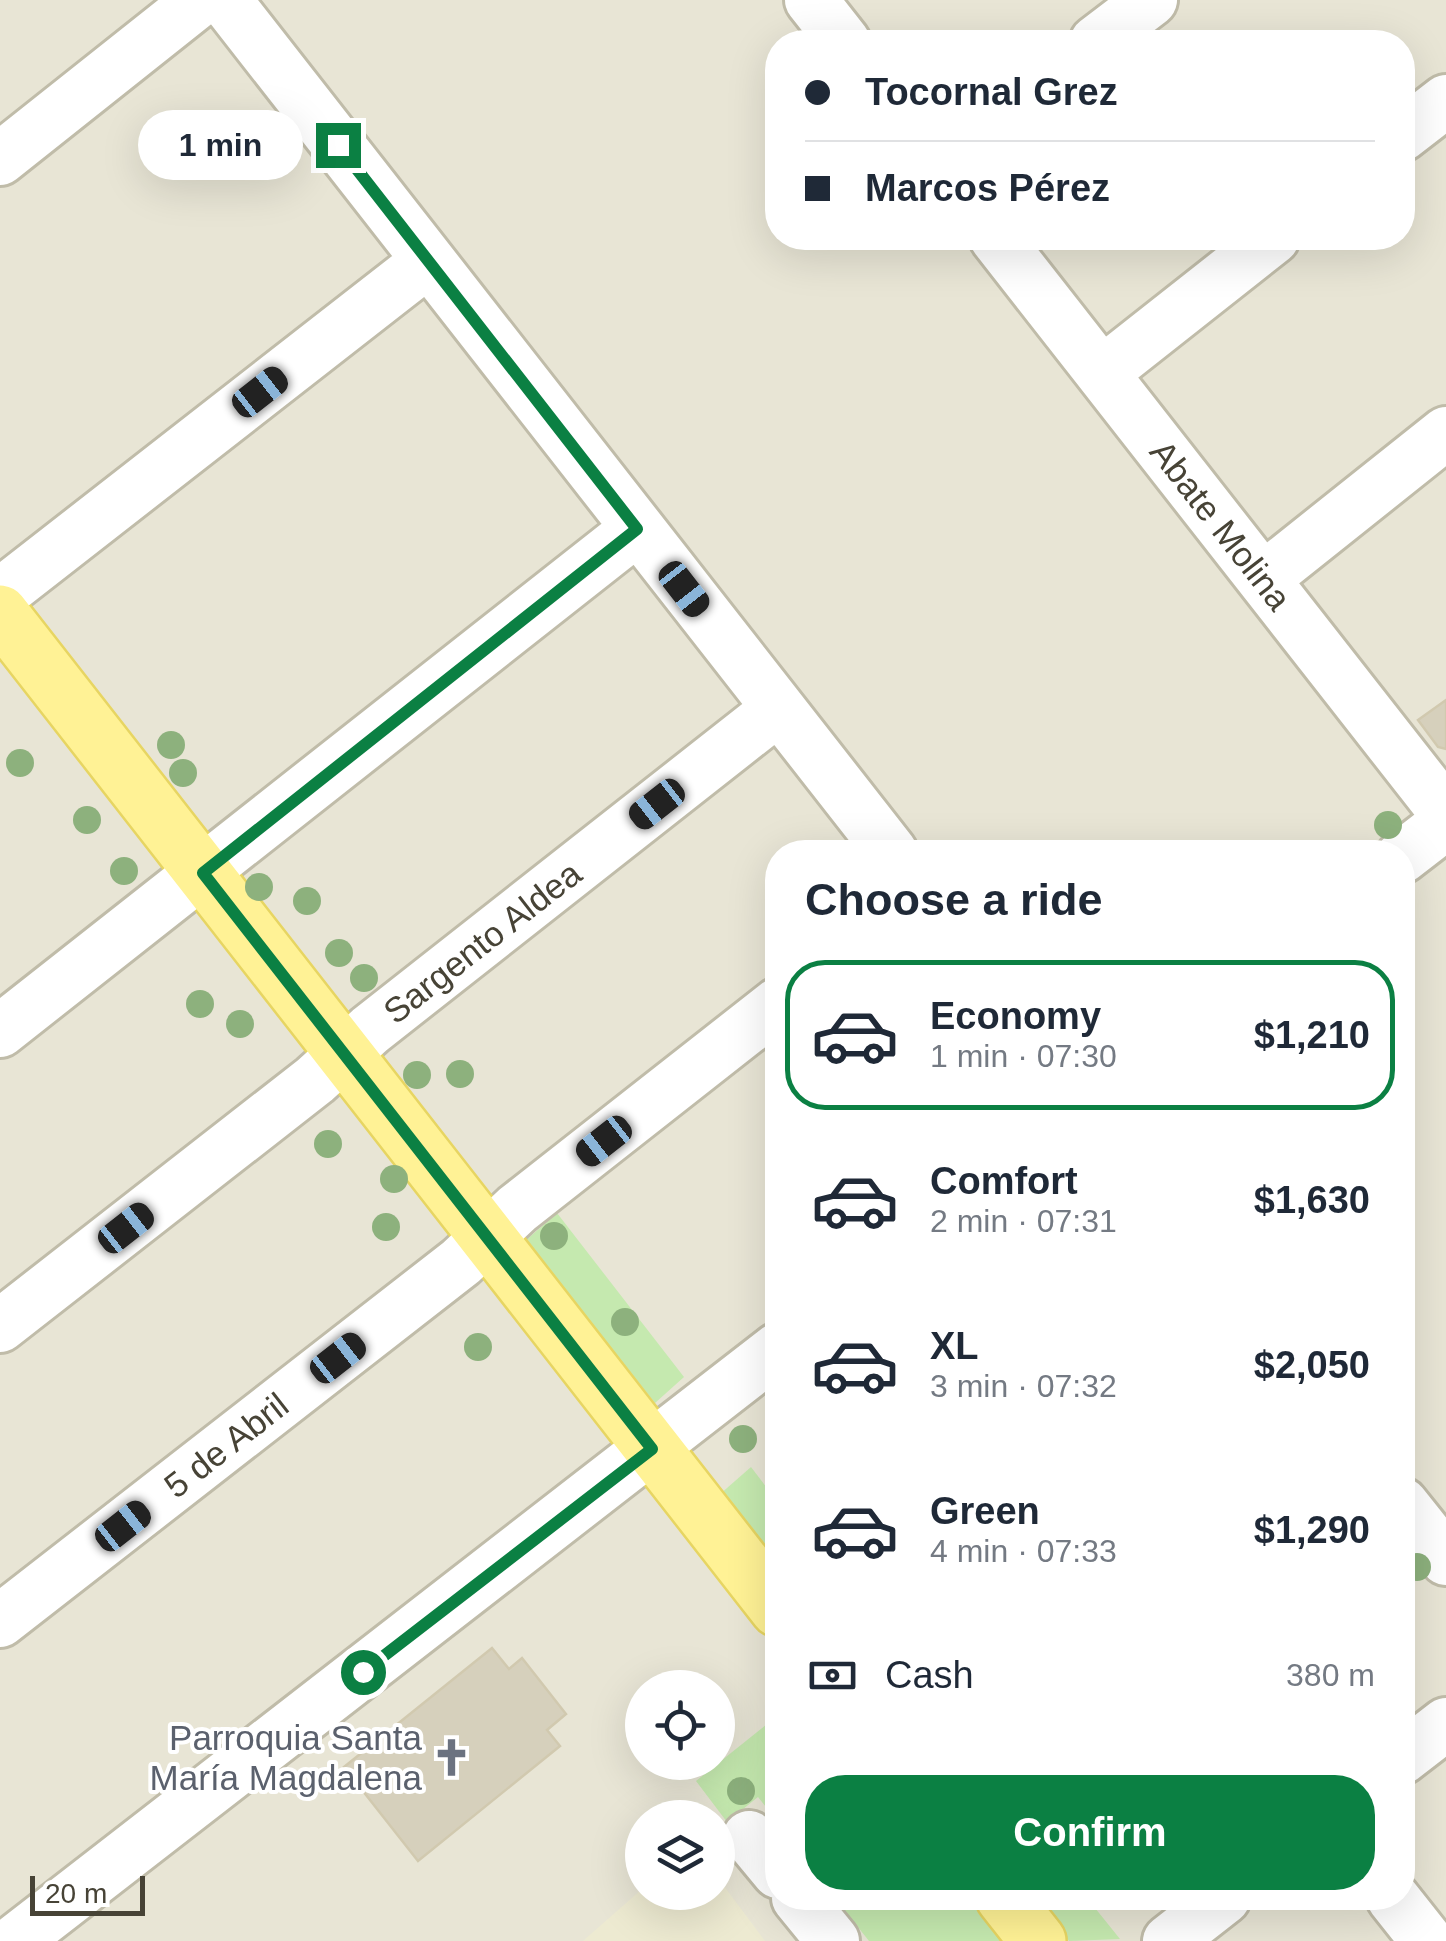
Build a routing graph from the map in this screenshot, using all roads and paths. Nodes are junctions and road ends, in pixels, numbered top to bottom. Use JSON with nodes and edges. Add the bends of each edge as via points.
{"nodes":[{"id":1,"x":200,"y":0,"type":"edge"},
{"id":2,"x":225,"y":0,"type":"edge"},
{"id":3,"x":811,"y":0,"type":"edge"},
{"id":4,"x":1150,"y":0,"type":"edge"},
{"id":5,"x":835,"y":30,"type":"edge"},
{"id":6,"x":1111,"y":30,"type":"edge"},
{"id":7,"x":1446,"y":100,"type":"edge"},
{"id":8,"x":1415,"y":125,"type":"edge"},
{"id":9,"x":0,"y":158,"type":"edge"},
{"id":10,"x":1005,"y":250,"type":"edge"},
{"id":11,"x":1258,"y":250,"type":"edge"},
{"id":12,"x":428,"y":261,"type":"junction"},
{"id":13,"x":1102,"y":373,"type":"junction"},
{"id":14,"x":1446,"y":434,"type":"edge"},
{"id":15,"x":637,"y":529,"type":"junction"},
{"id":16,"x":1263,"y":579,"type":"junction"},
{"id":17,"x":0,"y":595,"type":"edge"},
{"id":18,"x":0,"y":613,"type":"edge"},
{"id":19,"x":778,"y":709,"type":"junction"},
{"id":20,"x":1446,"y":812,"type":"edge"},
{"id":21,"x":1446,"y":823,"type":"edge"},
{"id":22,"x":882,"y":840,"type":"edge"},
{"id":23,"x":1415,"y":847,"type":"edge"},
{"id":24,"x":203,"y":873,"type":"junction"},
{"id":25,"x":765,"y":1014,"type":"edge"},
{"id":26,"x":0,"y":1031,"type":"edge"},
{"id":27,"x":344,"y":1054,"type":"junction"},
{"id":28,"x":488,"y":1237,"type":"junction"},
{"id":29,"x":0,"y":1326,"type":"edge"},
{"id":30,"x":765,"y":1360,"type":"edge"},
{"id":31,"x":652,"y":1449,"type":"junction"},
{"id":32,"x":1415,"y":1521,"type":"edge"},
{"id":33,"x":1446,"y":1560,"type":"edge"},
{"id":34,"x":765,"y":1592,"type":"edge"},
{"id":35,"x":0,"y":1621,"type":"edge"},
{"id":36,"x":1446,"y":1724,"type":"edge"},
{"id":37,"x":1415,"y":1748,"type":"edge"},
{"id":38,"x":807,"y":1910,"type":"edge"},
{"id":39,"x":1013,"y":1910,"type":"edge"},
{"id":40,"x":1209,"y":1910,"type":"edge"},
{"id":41,"x":1402,"y":1910,"type":"edge"},
{"id":42,"x":0,"y":1921,"type":"edge"},
{"id":43,"x":15,"y":1941,"type":"edge"},
{"id":44,"x":832,"y":1941,"type":"edge"},
{"id":45,"x":1038,"y":1941,"type":"edge"},
{"id":46,"x":1169,"y":1941,"type":"edge"},
{"id":47,"x":1427,"y":1941,"type":"edge"}],
"edges":[{"from":1,"to":9,"type":"street"},
{"from":2,"to":12,"type":"street"},
{"from":3,"to":5,"type":"street"},
{"from":4,"to":6,"type":"street"},
{"from":7,"to":8,"type":"street"},
{"from":10,"to":13,"type":"street","name":"Abate Molina"},
{"from":11,"to":13,"type":"street"},
{"from":12,"to":15,"type":"street"},
{"from":12,"to":17,"type":"street"},
{"from":13,"to":16,"type":"street","name":"Abate Molina"},
{"from":14,"to":16,"type":"street"},
{"from":15,"to":19,"type":"street"},
{"from":15,"to":24,"type":"street"},
{"from":16,"to":20,"type":"street","name":"Abate Molina"},
{"from":18,"to":24,"type":"main road"},
{"from":19,"to":22,"type":"street"},
{"from":19,"to":27,"type":"street","name":"Sargento Aldea"},
{"from":21,"to":23,"type":"street"},
{"from":24,"to":26,"type":"street"},
{"from":24,"to":27,"type":"main road"},
{"from":25,"to":28,"type":"street","name":"5 de Abril"},
{"from":27,"to":28,"type":"main road"},
{"from":27,"to":29,"type":"street","name":"Sargento Aldea"},
{"from":28,"to":31,"type":"main road"},
{"from":28,"to":35,"type":"street","name":"5 de Abril"},
{"from":30,"to":31,"type":"street"},
{"from":31,"to":34,"type":"main road"},
{"from":31,"to":43,"type":"street"},
{"from":32,"to":33,"type":"street"},
{"from":36,"to":37,"type":"street"},
{"from":38,"to":44,"type":"street"},
{"from":39,"to":45,"type":"main road"},
{"from":40,"to":46,"type":"street"},
{"from":41,"to":47,"type":"street"},
{"from":42,"to":43,"type":"street"}]}
